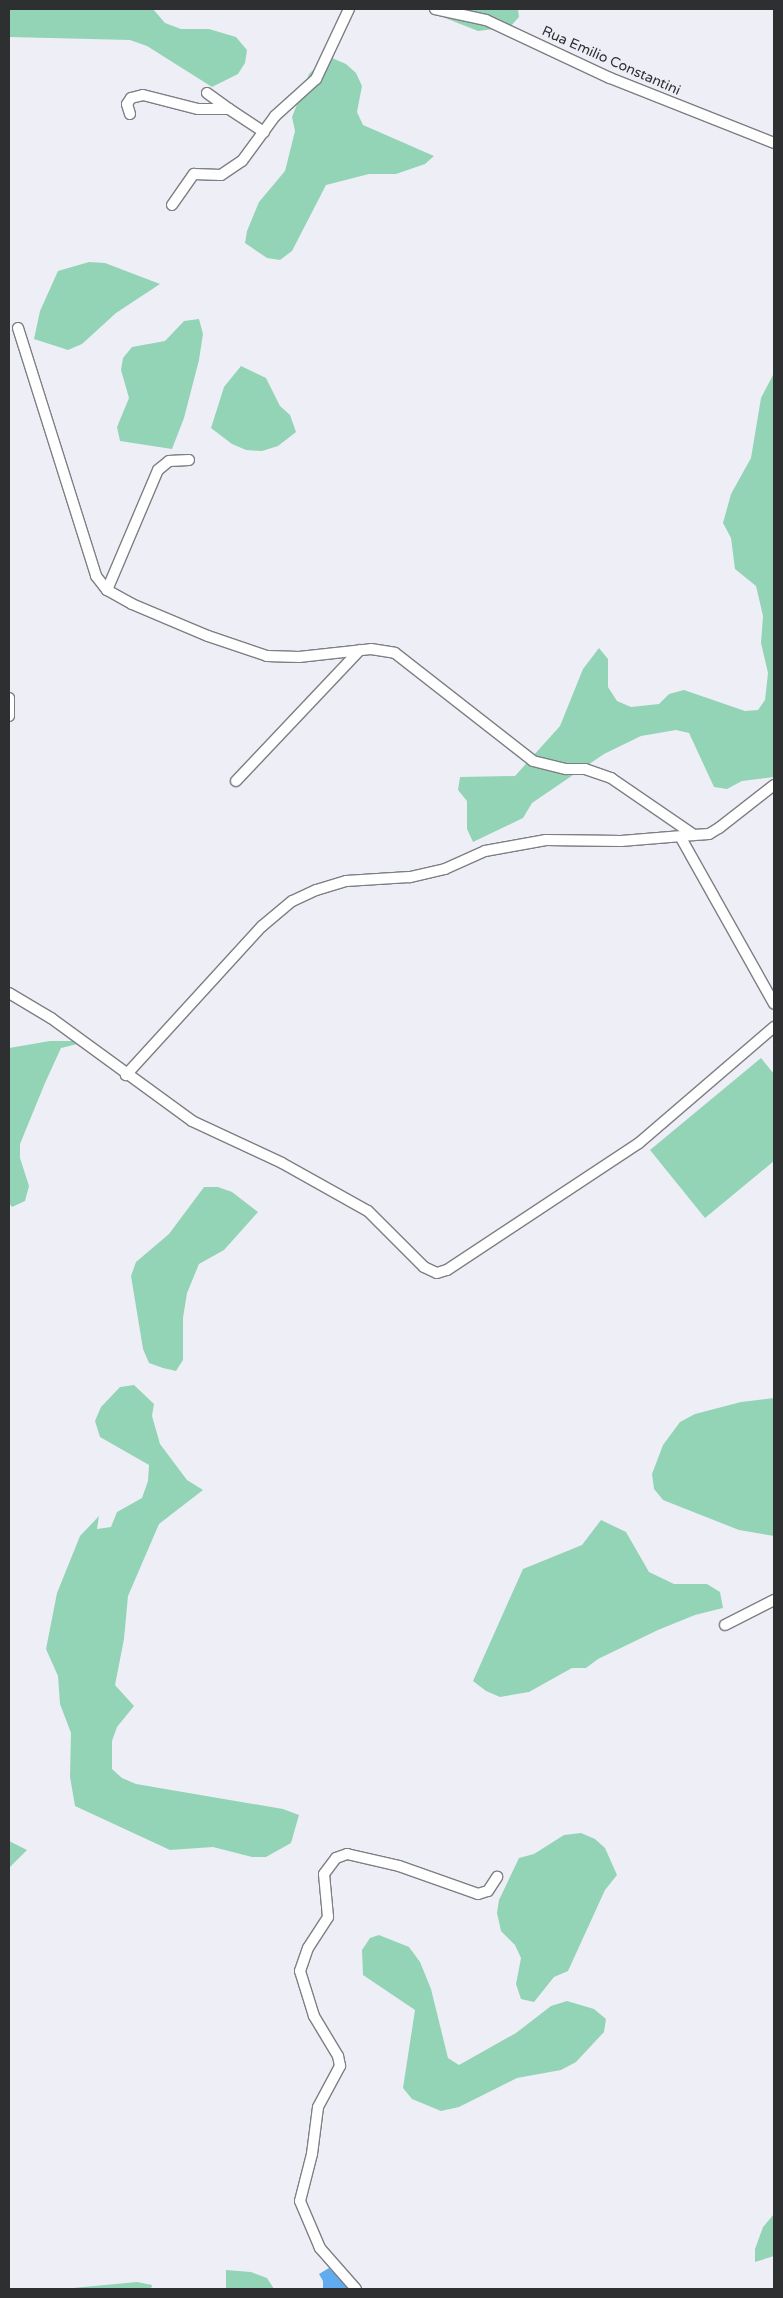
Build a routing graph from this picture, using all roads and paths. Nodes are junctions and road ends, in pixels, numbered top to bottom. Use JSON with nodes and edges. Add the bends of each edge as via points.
{"nodes":[{"id":1,"x":349,"y":9,"type":"edge"},
{"id":2,"x":435,"y":9,"type":"edge"},
{"id":3,"x":207,"y":93,"type":"dead end"},
{"id":4,"x":229,"y":109,"type":"junction"},
{"id":5,"x":130,"y":114,"type":"dead end"},
{"id":6,"x":264,"y":132,"type":"junction"},
{"id":7,"x":774,"y":143,"type":"edge"},
{"id":8,"x":172,"y":205,"type":"dead end"},
{"id":9,"x":18,"y":328,"type":"dead end"},
{"id":10,"x":189,"y":460,"type":"dead end"},
{"id":11,"x":107,"y":590,"type":"junction"},
{"id":12,"x":360,"y":650,"type":"junction"},
{"id":13,"x":9,"y":698,"type":"edge"},
{"id":14,"x":9,"y":716,"type":"edge"},
{"id":15,"x":236,"y":781,"type":"dead end"},
{"id":16,"x":774,"y":785,"type":"edge"},
{"id":17,"x":694,"y":835,"type":"junction"},
{"id":18,"x":681,"y":838,"type":"junction"},
{"id":19,"x":9,"y":993,"type":"edge"},
{"id":20,"x":774,"y":1004,"type":"edge"},
{"id":21,"x":774,"y":1027,"type":"edge"},
{"id":22,"x":126,"y":1075,"type":"junction"},
{"id":23,"x":774,"y":1600,"type":"edge"},
{"id":24,"x":725,"y":1625,"type":"dead end"},
{"id":25,"x":497,"y":1877,"type":"dead end"},
{"id":26,"x":356,"y":2289,"type":"edge"}],
"edges":[{"from":1,"to":6,"type":"street","via":[[316,80],[284,106]]},
{"from":2,"to":7,"type":"street","name":"Rua Emilio Constantini","via":[[486,20],[610,78]]},
{"from":3,"to":4,"type":"street"},
{"from":4,"to":5,"type":"street","via":[[198,109],[143,95],[128,101]]},
{"from":4,"to":6,"type":"street"},
{"from":6,"to":8,"type":"street","via":[[230,171],[221,175],[190,177]]},
{"from":9,"to":11,"type":"street","via":[[96,576]]},
{"from":10,"to":11,"type":"street","via":[[169,461],[158,470]]},
{"from":11,"to":12,"type":"street","via":[[208,636],[267,656],[299,657]]},
{"from":12,"to":15,"type":"street"},
{"from":12,"to":17,"type":"street","via":[[395,653],[533,761],[566,770],[585,769],[611,778]]},
{"from":13,"to":14,"type":"street"},
{"from":16,"to":17,"type":"street","via":[[719,828],[709,834]]},
{"from":17,"to":18,"type":"street"},
{"from":18,"to":20,"type":"street"},
{"from":18,"to":22,"type":"street","via":[[546,840],[484,851],[445,870],[409,877],[346,881],[316,890],[292,901],[262,926]]},
{"from":19,"to":22,"type":"street","via":[[51,1018]]},
{"from":21,"to":22,"type":"street","via":[[639,1143],[447,1270],[437,1273],[424,1267],[368,1211],[282,1163],[192,1121]]},
{"from":23,"to":24,"type":"street"},
{"from":25,"to":26,"type":"street","via":[[488,1891],[478,1894],[398,1866],[347,1854],[331,1862],[324,1874],[328,1917],[308,1948],[300,1971],[314,2016],[338,2056],[340,2066],[318,2107],[312,2154],[300,2201],[320,2248]]}]}
